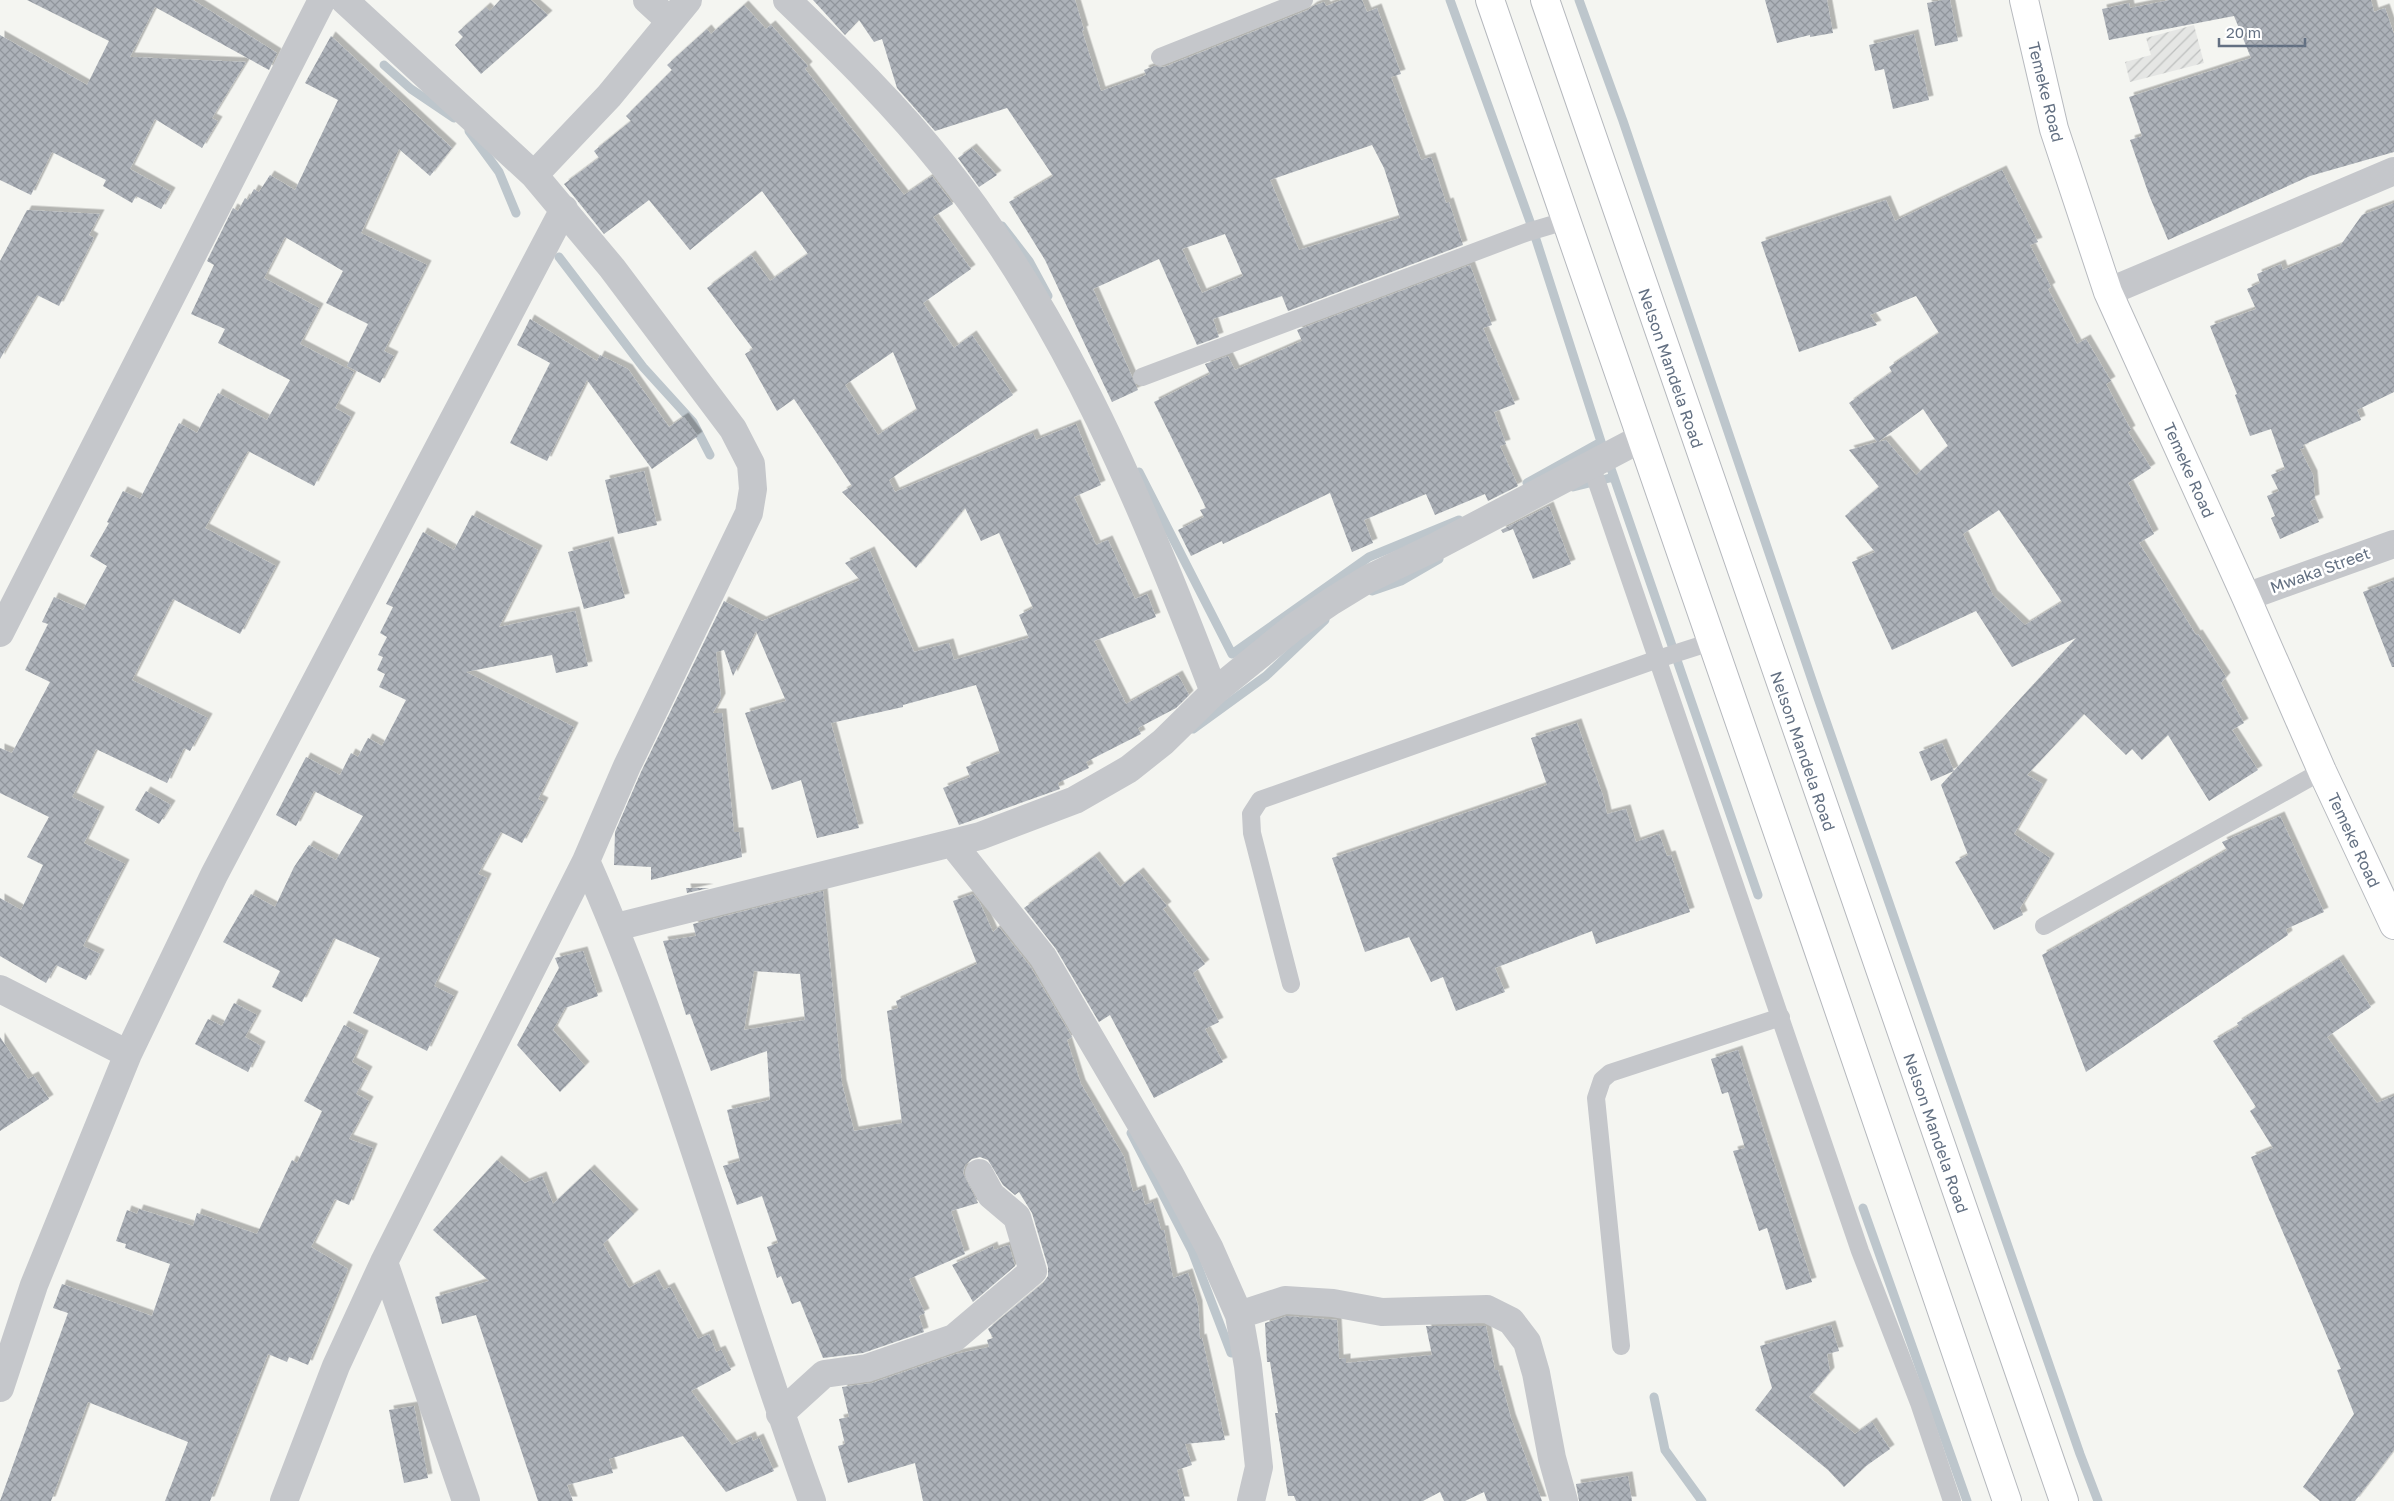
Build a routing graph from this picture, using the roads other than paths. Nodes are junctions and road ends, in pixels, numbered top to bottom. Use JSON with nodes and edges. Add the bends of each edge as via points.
{"nodes":[{"id":1,"x":322,"y":0,"type":"edge"},
{"id":2,"x":344,"y":0,"type":"edge"},
{"id":3,"x":647,"y":0,"type":"edge"},
{"id":4,"x":688,"y":0,"type":"edge"},
{"id":5,"x":787,"y":0,"type":"edge"},
{"id":6,"x":1304,"y":0,"type":"edge"},
{"id":7,"x":1490,"y":0,"type":"edge"},
{"id":8,"x":1545,"y":0,"type":"edge"},
{"id":9,"x":2024,"y":0,"type":"edge"},
{"id":10,"x":670,"y":21,"type":"junction"},
{"id":11,"x":1160,"y":57,"type":"dead end"},
{"id":12,"x":2394,"y":171,"type":"edge"},
{"id":13,"x":534,"y":175,"type":"junction"},
{"id":14,"x":564,"y":208,"type":"junction"},
{"id":15,"x":1565,"y":220,"type":"junction"},
{"id":16,"x":2108,"y":292,"type":"junction"},
{"id":17,"x":1142,"y":377,"type":"dead end"},
{"id":18,"x":1640,"y":439,"type":"junction"},
{"id":19,"x":1591,"y":465,"type":"junction"},
{"id":20,"x":2394,"y":544,"type":"edge"},
{"id":21,"x":2246,"y":597,"type":"junction"},
{"id":22,"x":0,"y":633,"type":"edge"},
{"id":23,"x":1711,"y":642,"type":"junction"},
{"id":24,"x":1658,"y":659,"type":"junction"},
{"id":25,"x":1214,"y":692,"type":"junction"},
{"id":26,"x":2322,"y":771,"type":"junction"},
{"id":27,"x":952,"y":843,"type":"junction"},
{"id":28,"x":586,"y":861,"type":"junction"},
{"id":29,"x":2394,"y":925,"type":"edge"},
{"id":30,"x":2044,"y":926,"type":"dead end"},
{"id":31,"x":616,"y":927,"type":"junction"},
{"id":32,"x":1291,"y":984,"type":"dead end"},
{"id":33,"x":0,"y":989,"type":"edge"},
{"id":34,"x":1780,"y":1017,"type":"junction"},
{"id":35,"x":128,"y":1054,"type":"junction"},
{"id":36,"x":979,"y":1173,"type":"dead end"},
{"id":37,"x":384,"y":1262,"type":"junction"},
{"id":38,"x":1239,"y":1315,"type":"junction"},
{"id":39,"x":1621,"y":1346,"type":"dead end"},
{"id":40,"x":0,"y":1388,"type":"edge"},
{"id":41,"x":780,"y":1414,"type":"junction"},
{"id":42,"x":284,"y":1501,"type":"edge"},
{"id":43,"x":466,"y":1501,"type":"edge"},
{"id":44,"x":812,"y":1501,"type":"edge"},
{"id":45,"x":1251,"y":1501,"type":"edge"},
{"id":46,"x":1564,"y":1501,"type":"edge"},
{"id":47,"x":1952,"y":1501,"type":"edge"},
{"id":48,"x":2007,"y":1501,"type":"edge"},
{"id":49,"x":2064,"y":1501,"type":"edge"}],
"edges":[{"from":1,"to":22,"type":"street"},
{"from":2,"to":13,"type":"street"},
{"from":3,"to":10,"type":"street"},
{"from":4,"to":10,"type":"street"},
{"from":5,"to":25,"type":"street","via":[[887,98],[944,166],[1000,243],[1062,345],[1118,459],[1167,569]]},
{"from":6,"to":11,"type":"lane"},
{"from":7,"to":15,"type":"main road"},
{"from":8,"to":49,"type":"main road","name":"Nelson Mandela Road"},
{"from":9,"to":16,"type":"main road","name":"Temeke Road","via":[[2054,129]]},
{"from":10,"to":13,"type":"street","via":[[609,96]]},
{"from":12,"to":16,"type":"street"},
{"from":13,"to":14,"type":"street"},
{"from":14,"to":28,"type":"street","via":[[732,428],[751,464],[753,489],[749,513],[627,766]]},
{"from":14,"to":35,"type":"street","via":[[214,875]]},
{"from":15,"to":17,"type":"lane"},
{"from":15,"to":18,"type":"main road"},
{"from":16,"to":21,"type":"main road","name":"Temeke Road"},
{"from":18,"to":19,"type":"street"},
{"from":18,"to":23,"type":"main road"},
{"from":19,"to":24,"type":"lane"},
{"from":19,"to":25,"type":"street","via":[[1368,579],[1294,627]]},
{"from":20,"to":21,"type":"street","name":"Mwaka Street"},
{"from":21,"to":26,"type":"main road","name":"Temeke Road"},
{"from":23,"to":24,"type":"lane"},
{"from":23,"to":48,"type":"main road"},
{"from":24,"to":32,"type":"lane","via":[[1260,800],[1251,814],[1252,833]]},
{"from":24,"to":34,"type":"lane"},
{"from":25,"to":27,"type":"street","via":[[1163,742],[1100,787],[1010,826]]},
{"from":26,"to":29,"type":"main road","name":"Temeke Road"},
{"from":26,"to":30,"type":"lane"},
{"from":27,"to":31,"type":"street"},
{"from":27,"to":38,"type":"street","via":[[1043,957],[1170,1174],[1209,1247]]},
{"from":28,"to":31,"type":"street"},
{"from":28,"to":37,"type":"street"},
{"from":31,"to":41,"type":"street","via":[[678,1102]]},
{"from":33,"to":35,"type":"street"},
{"from":34,"to":39,"type":"lane","via":[[1610,1072],[1602,1080],[1596,1098]]},
{"from":34,"to":47,"type":"lane","via":[[1860,1250],[1919,1403]]},
{"from":35,"to":40,"type":"street","via":[[34,1285]]},
{"from":36,"to":41,"type":"street","via":[[991,1195],[1017,1217],[1033,1271],[954,1338],[867,1368],[824,1374]]},
{"from":37,"to":42,"type":"street","via":[[336,1366]]},
{"from":37,"to":43,"type":"street"},
{"from":38,"to":45,"type":"street","via":[[1259,1467]]},
{"from":38,"to":46,"type":"street","via":[[1285,1300],[1334,1303],[1382,1312],[1487,1310],[1511,1321],[1527,1342]]},
{"from":41,"to":44,"type":"street"}]}
